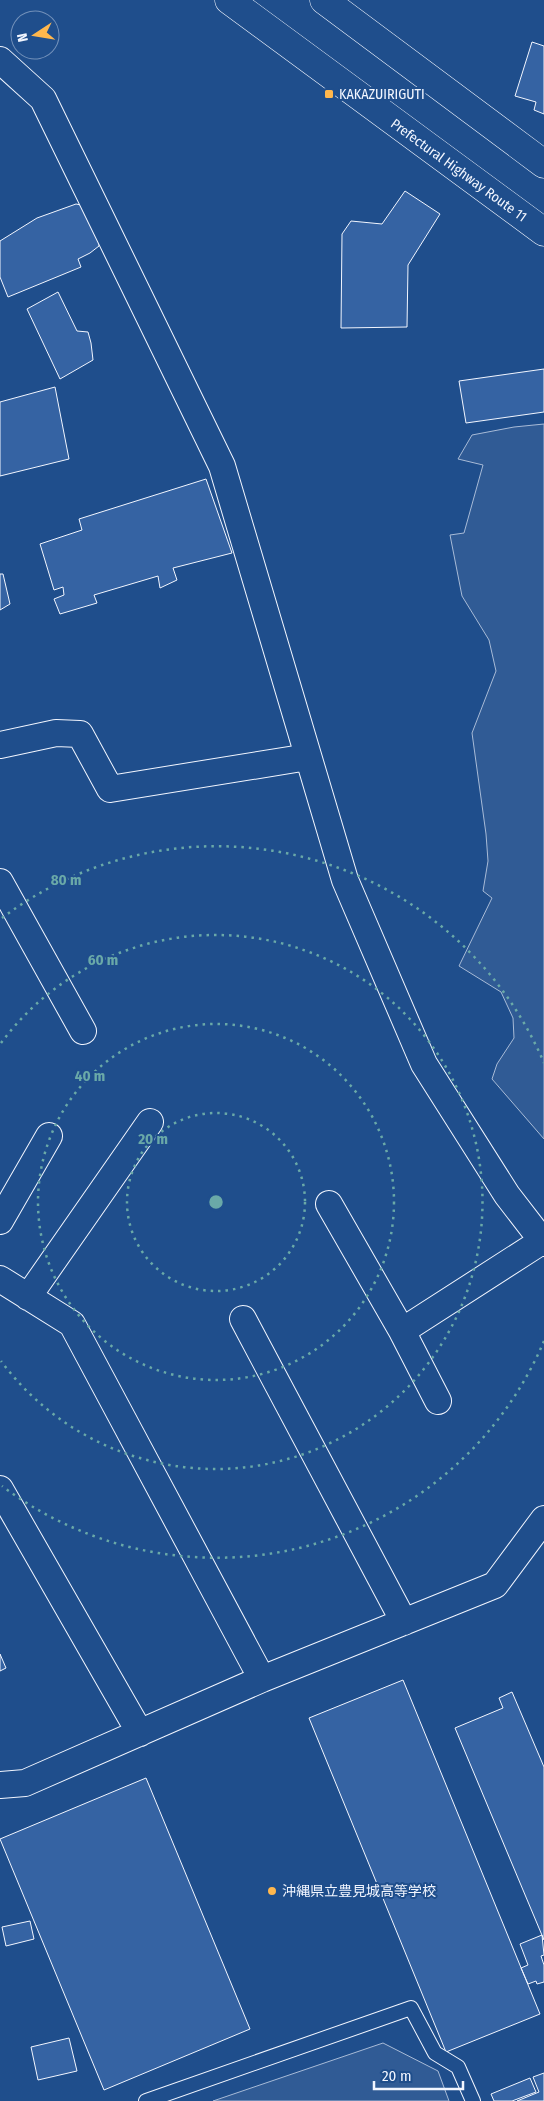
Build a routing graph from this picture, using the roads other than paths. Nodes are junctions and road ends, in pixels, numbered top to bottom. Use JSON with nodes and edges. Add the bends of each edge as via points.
{"nodes":[{"id":1,"x":229,"y":0,"type":"edge"},
{"id":2,"x":324,"y":0,"type":"edge"},
{"id":3,"x":0,"y":60,"type":"edge"},
{"id":4,"x":544,"y":164,"type":"edge"},
{"id":5,"x":544,"y":232,"type":"edge"},
{"id":6,"x":0,"y":746,"type":"edge"},
{"id":7,"x":308,"y":757,"type":"junction"},
{"id":8,"x":0,"y":882,"type":"edge"},
{"id":9,"x":83,"y":1032,"type":"dead end"},
{"id":10,"x":150,"y":1122,"type":"dead end"},
{"id":11,"x":49,"y":1136,"type":"dead end"},
{"id":12,"x":329,"y":1204,"type":"dead end"},
{"id":13,"x":0,"y":1221,"type":"edge"},
{"id":14,"x":543,"y":1242,"type":"edge"},
{"id":15,"x":0,"y":1279,"type":"edge"},
{"id":16,"x":28,"y":1297,"type":"junction"},
{"id":17,"x":244,"y":1319,"type":"dead end"},
{"id":18,"x":402,"y":1331,"type":"junction"},
{"id":19,"x":438,"y":1401,"type":"dead end"},
{"id":20,"x":0,"y":1489,"type":"edge"},
{"id":21,"x":544,"y":1519,"type":"edge"},
{"id":22,"x":404,"y":1622,"type":"junction"},
{"id":23,"x":262,"y":1679,"type":"junction"},
{"id":24,"x":140,"y":1733,"type":"junction"},
{"id":25,"x":0,"y":1785,"type":"edge"},
{"id":26,"x":146,"y":2101,"type":"edge"},
{"id":27,"x":473,"y":2101,"type":"edge"}],
"edges":[{"from":1,"to":5,"type":"main road","name":"Prefectural Highway Route 11"},
{"from":2,"to":4,"type":"main road"},
{"from":3,"to":7,"type":"street","via":[[43,99],[222,466]]},
{"from":6,"to":7,"type":"street","via":[[56,733],[80,734],[110,790]]},
{"from":7,"to":14,"type":"street","via":[[345,880],[424,1064],[507,1195]]},
{"from":8,"to":9,"type":"street"},
{"from":10,"to":16,"type":"street"},
{"from":11,"to":13,"type":"street"},
{"from":12,"to":18,"type":"street"},
{"from":14,"to":18,"type":"street"},
{"from":15,"to":16,"type":"street"},
{"from":16,"to":23,"type":"street","via":[[72,1324]]},
{"from":17,"to":22,"type":"street"},
{"from":18,"to":19,"type":"street"},
{"from":20,"to":24,"type":"street"},
{"from":21,"to":22,"type":"street","via":[[495,1585]]},
{"from":22,"to":23,"type":"street"},
{"from":23,"to":24,"type":"street"},
{"from":24,"to":25,"type":"street","via":[[26,1783]]},
{"from":26,"to":27,"type":"lane","via":[[411,2008],[435,2052],[458,2066]]}]}
